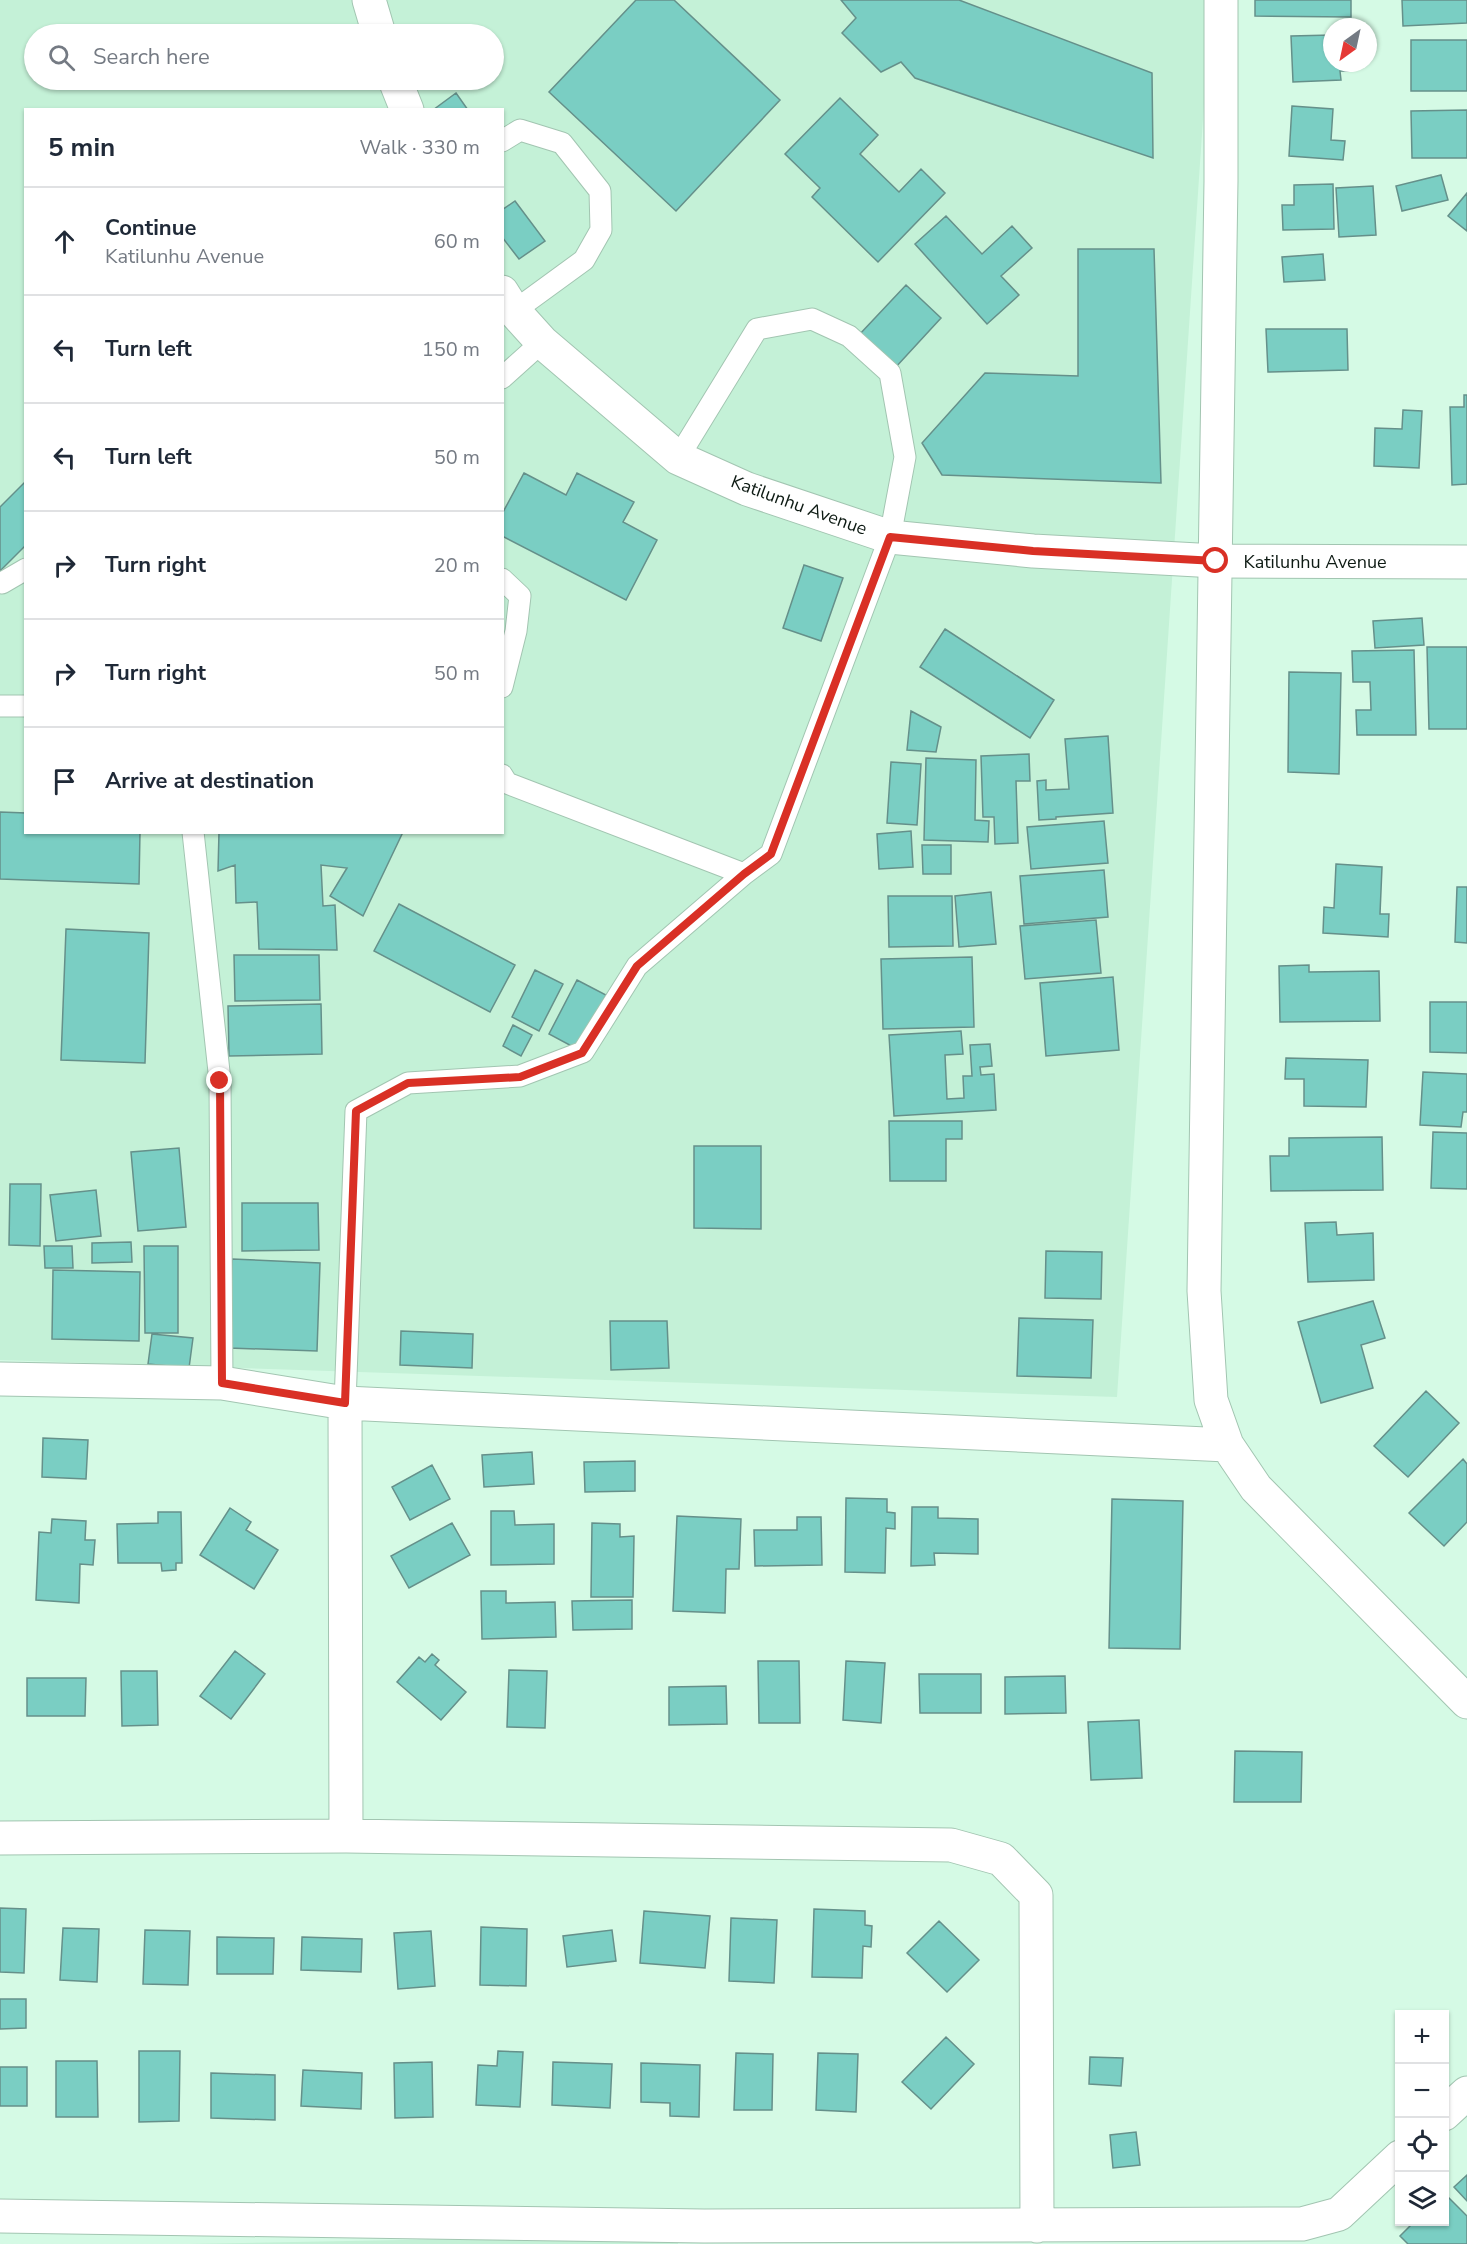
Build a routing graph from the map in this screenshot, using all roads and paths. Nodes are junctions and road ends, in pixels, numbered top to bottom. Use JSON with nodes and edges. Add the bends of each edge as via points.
{"nodes":[{"id":1,"x":369,"y":0,"type":"edge"},
{"id":2,"x":1221,"y":0,"type":"edge"},
{"id":3,"x":376,"y":24,"type":"edge"},
{"id":4,"x":399,"y":90,"type":"edge"},
{"id":5,"x":406,"y":108,"type":"edge"},
{"id":6,"x":504,"y":140,"type":"edge"},
{"id":7,"x":508,"y":302,"type":"edge"},
{"id":8,"x":542,"y":342,"type":"junction"},
{"id":9,"x":504,"y":376,"type":"edge"},
{"id":10,"x":678,"y":458,"type":"junction"},
{"id":11,"x":890,"y":537,"type":"junction"},
{"id":12,"x":1216,"y":561,"type":"junction"},
{"id":13,"x":1467,"y":562,"type":"edge"},
{"id":14,"x":24,"y":570,"type":"edge"},
{"id":15,"x":504,"y":581,"type":"edge"},
{"id":16,"x":2,"y":583,"type":"dead end"},
{"id":17,"x":504,"y":679,"type":"edge"},
{"id":18,"x":0,"y":706,"type":"edge"},
{"id":19,"x":24,"y":706,"type":"edge"},
{"id":20,"x":504,"y":778,"type":"edge"},
{"id":21,"x":193,"y":834,"type":"edge"},
{"id":22,"x":744,"y":874,"type":"junction"},
{"id":23,"x":0,"y":1379,"type":"edge"},
{"id":24,"x":222,"y":1383,"type":"junction"},
{"id":25,"x":345,"y":1403,"type":"junction"},
{"id":26,"x":1227,"y":1445,"type":"junction"},
{"id":27,"x":1467,"y":1702,"type":"edge"},
{"id":28,"x":346,"y":1836,"type":"junction"},
{"id":29,"x":0,"y":1838,"type":"edge"},
{"id":30,"x":1467,"y":2093,"type":"edge"},
{"id":31,"x":1449,"y":2109,"type":"edge"},
{"id":32,"x":1395,"y":2162,"type":"edge"},
{"id":33,"x":0,"y":2216,"type":"edge"},
{"id":34,"x":1037,"y":2226,"type":"junction"},
{"id":35,"x":704,"y":2235,"type":"edge"}],
"edges":[{"from":1,"to":3,"type":"street"},
{"from":2,"to":12,"type":"street"},
{"from":4,"to":5,"type":"street"},
{"from":6,"to":7,"type":"lane","via":[[520,130],[562,143],[600,191],[601,230],[584,260]]},
{"from":7,"to":8,"type":"street","name":"Katilunhu Avenue"},
{"from":8,"to":9,"type":"lane"},
{"from":8,"to":10,"type":"street","name":"Katilunhu Avenue"},
{"from":10,"to":11,"type":"street","name":"Katilunhu Avenue","via":[[747,489]]},
{"from":10,"to":11,"type":"lane","via":[[757,329],[812,319],[849,336],[890,373],[905,457]]},
{"from":11,"to":12,"type":"street","name":"Katilunhu Avenue","via":[[1033,551]]},
{"from":11,"to":22,"type":"lane","via":[[771,854]]},
{"from":12,"to":13,"type":"street","name":"Katilunhu Avenue"},
{"from":12,"to":26,"type":"street","via":[[1204,1291],[1211,1400]]},
{"from":14,"to":16,"type":"lane"},
{"from":15,"to":17,"type":"lane","via":[[520,596]]},
{"from":18,"to":19,"type":"lane"},
{"from":20,"to":22,"type":"lane","via":[[507,783]]},
{"from":21,"to":24,"type":"lane","via":[[220,1081]]},
{"from":22,"to":25,"type":"lane","via":[[637,966],[582,1053],[520,1077],[408,1083],[356,1111]]},
{"from":23,"to":24,"type":"street"},
{"from":24,"to":25,"type":"street"},
{"from":25,"to":26,"type":"street"},
{"from":25,"to":28,"type":"street"},
{"from":26,"to":27,"type":"street","via":[[1256,1488]]},
{"from":28,"to":29,"type":"street"},
{"from":28,"to":34,"type":"street","via":[[951,1845],[1001,1859],[1036,1895]]},
{"from":30,"to":31,"type":"street"},
{"from":32,"to":34,"type":"street","via":[[1339,2214],[1302,2224]]},
{"from":33,"to":35,"type":"street"},
{"from":34,"to":35,"type":"street"}]}
